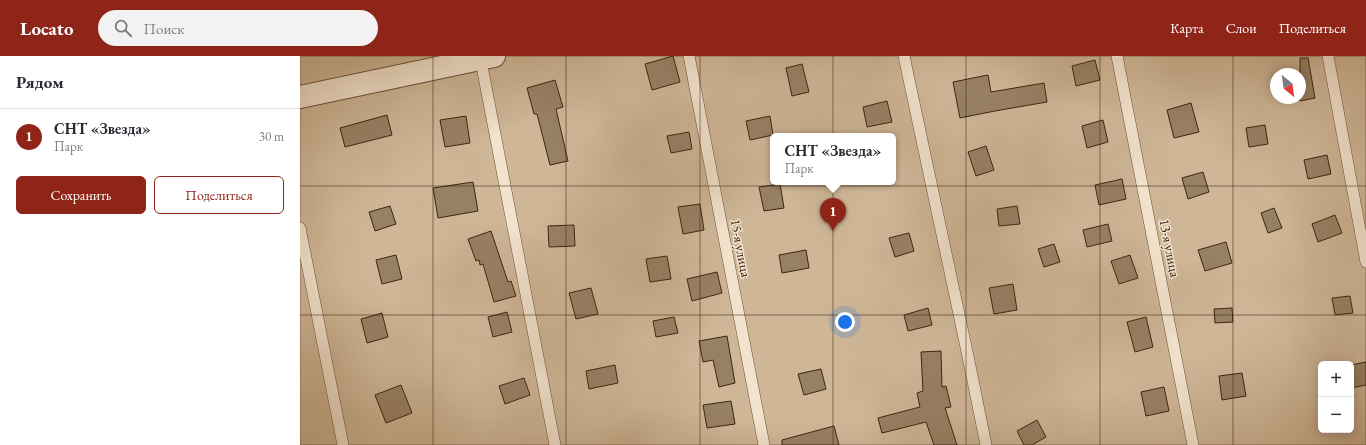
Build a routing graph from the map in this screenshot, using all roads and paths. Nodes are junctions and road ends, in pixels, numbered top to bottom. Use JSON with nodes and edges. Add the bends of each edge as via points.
{"nodes":[{"id":1,"x":689,"y":56,"type":"edge"},
{"id":2,"x":904,"y":56,"type":"edge"},
{"id":3,"x":1117,"y":56,"type":"edge"},
{"id":4,"x":1328,"y":56,"type":"edge"},
{"id":5,"x":485,"y":57,"type":"edge"},
{"id":6,"x":300,"y":97,"type":"edge"},
{"id":7,"x":300,"y":228,"type":"edge"},
{"id":8,"x":1366,"y":262,"type":"edge"},
{"id":9,"x":343,"y":445,"type":"edge"},
{"id":10,"x":555,"y":445,"type":"edge"},
{"id":11,"x":764,"y":445,"type":"edge"},
{"id":12,"x":986,"y":445,"type":"edge"},
{"id":13,"x":1193,"y":445,"type":"edge"}],
"edges":[{"from":1,"to":11,"type":"lane","name":"15-я улица"},
{"from":2,"to":12,"type":"lane"},
{"from":3,"to":13,"type":"lane","name":"13-я улица"},
{"from":4,"to":8,"type":"lane"},
{"from":5,"to":6,"type":"street"},
{"from":5,"to":10,"type":"lane"},
{"from":7,"to":9,"type":"lane"}]}
